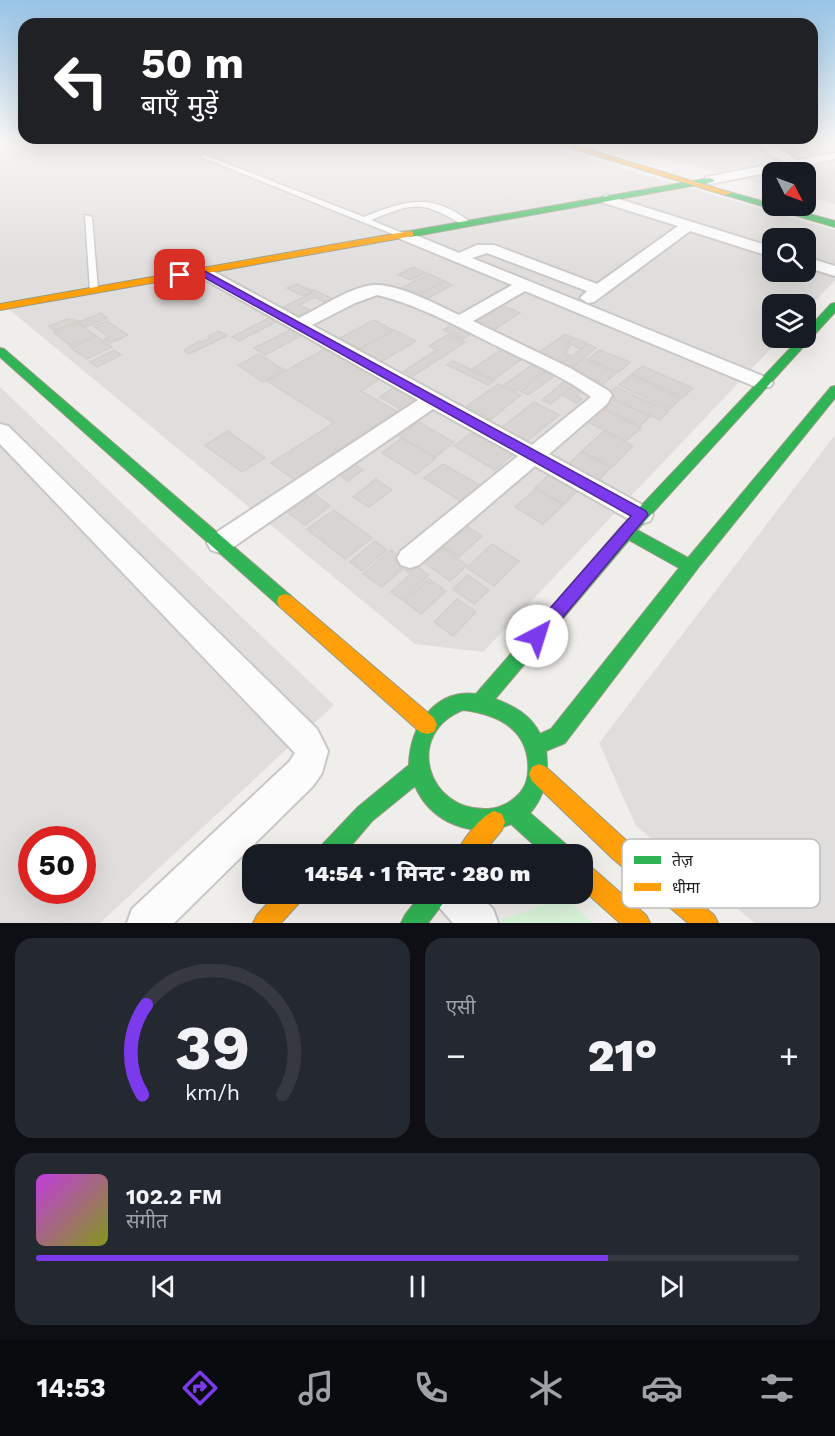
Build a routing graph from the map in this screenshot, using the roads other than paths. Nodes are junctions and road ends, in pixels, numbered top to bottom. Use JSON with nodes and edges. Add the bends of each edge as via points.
{"nodes":[{"id":1,"x":274,"y":184,"type":"edge"},
{"id":2,"x":693,"y":184,"type":"joint"},
{"id":3,"x":725,"y":184,"type":"edge"},
{"id":4,"x":762,"y":194,"type":"edge"},
{"id":5,"x":606,"y":199,"type":"junction"},
{"id":6,"x":816,"y":209,"type":"edge"},
{"id":7,"x":835,"y":214,"type":"edge"},
{"id":8,"x":88,"y":217,"type":"dead end"},
{"id":9,"x":364,"y":220,"type":"junction"},
{"id":10,"x":468,"y":224,"type":"junction"},
{"id":11,"x":835,"y":224,"type":"edge"},
{"id":12,"x":689,"y":225,"type":"junction"},
{"id":13,"x":403,"y":235,"type":"junction"},
{"id":14,"x":762,"y":249,"type":"edge"},
{"id":15,"x":460,"y":258,"type":"junction"},
{"id":16,"x":816,"y":265,"type":"edge"},
{"id":17,"x":201,"y":272,"type":"junction"},
{"id":18,"x":835,"y":272,"type":"edge"},
{"id":19,"x":524,"y":285,"type":"junction"},
{"id":20,"x":94,"y":290,"type":"junction"},
{"id":21,"x":598,"y":290,"type":"junction"},
{"id":22,"x":578,"y":306,"type":"junction"},
{"id":23,"x":835,"y":306,"type":"edge"},
{"id":24,"x":0,"y":307,"type":"edge"},
{"id":25,"x":460,"y":322,"type":"junction"},
{"id":26,"x":297,"y":326,"type":"junction"},
{"id":27,"x":0,"y":351,"type":"edge"},
{"id":28,"x":764,"y":383,"type":"junction"},
{"id":29,"x":835,"y":390,"type":"edge"},
{"id":30,"x":433,"y":399,"type":"junction"},
{"id":31,"x":0,"y":432,"type":"edge"},
{"id":32,"x":534,"y":454,"type":"junction"},
{"id":33,"x":641,"y":515,"type":"junction"},
{"id":34,"x":626,"y":531,"type":"junction"},
{"id":35,"x":219,"y":543,"type":"junction"},
{"id":36,"x":410,"y":558,"type":"dead end"},
{"id":37,"x":690,"y":567,"type":"junction"},
{"id":38,"x":482,"y":701,"type":"junction"},
{"id":39,"x":427,"y":725,"type":"junction"},
{"id":40,"x":536,"y":746,"type":"junction"},
{"id":41,"x":418,"y":770,"type":"junction"},
{"id":42,"x":539,"y":774,"type":"junction"},
{"id":43,"x":514,"y":813,"type":"junction"},
{"id":44,"x":494,"y":822,"type":"junction"},
{"id":45,"x":338,"y":844,"type":"edge"},
{"id":46,"x":476,"y":844,"type":"edge"},
{"id":47,"x":549,"y":844,"type":"edge"},
{"id":48,"x":622,"y":852,"type":"edge"},
{"id":49,"x":593,"y":884,"type":"edge"},
{"id":50,"x":283,"y":904,"type":"edge"},
{"id":51,"x":428,"y":904,"type":"edge"},
{"id":52,"x":461,"y":904,"type":"edge"},
{"id":53,"x":688,"y":908,"type":"edge"},
{"id":54,"x":146,"y":923,"type":"edge"},
{"id":55,"x":266,"y":923,"type":"edge"},
{"id":56,"x":413,"y":923,"type":"edge"},
{"id":57,"x":479,"y":923,"type":"edge"},
{"id":58,"x":638,"y":923,"type":"edge"},
{"id":59,"x":706,"y":923,"type":"edge"}],
"edges":[{"from":1,"to":9,"type":"lane"},
{"from":2,"to":5,"type":"main road"},
{"from":2,"to":11,"type":"main road"},
{"from":3,"to":4,"type":"main road"},
{"from":5,"to":10,"type":"main road"},
{"from":5,"to":12,"type":"street"},
{"from":6,"to":7,"type":"main road"},
{"from":8,"to":20,"type":"lane"},
{"from":9,"to":10,"type":"lane","via":[[402,204],[418,202],[444,210]]},
{"from":9,"to":13,"type":"lane"},
{"from":10,"to":13,"type":"main road"},
{"from":12,"to":14,"type":"street"},
{"from":12,"to":21,"type":"street"},
{"from":13,"to":15,"type":"street"},
{"from":13,"to":17,"type":"main road"},
{"from":15,"to":19,"type":"street"},
{"from":15,"to":21,"type":"street","via":[[485,247]]},
{"from":16,"to":18,"type":"street"},
{"from":17,"to":20,"type":"main road"},
{"from":17,"to":26,"type":"street"},
{"from":19,"to":22,"type":"street"},
{"from":19,"to":25,"type":"street"},
{"from":20,"to":24,"type":"main road"},
{"from":21,"to":22,"type":"street"},
{"from":22,"to":28,"type":"street"},
{"from":23,"to":28,"type":"main road"},
{"from":25,"to":26,"type":"street","via":[[395,294],[375,290]]},
{"from":25,"to":32,"type":"street","via":[[602,395]]},
{"from":26,"to":30,"type":"street"},
{"from":27,"to":35,"type":"main road"},
{"from":28,"to":33,"type":"main road"},
{"from":29,"to":37,"type":"main road"},
{"from":30,"to":32,"type":"street"},
{"from":30,"to":35,"type":"street"},
{"from":31,"to":54,"type":"street","via":[[306,740],[312,751],[301,774]]},
{"from":32,"to":33,"type":"street"},
{"from":32,"to":36,"type":"street"},
{"from":33,"to":34,"type":"main road"},
{"from":34,"to":37,"type":"main road"},
{"from":34,"to":38,"type":"main road"},
{"from":35,"to":39,"type":"main road"},
{"from":37,"to":40,"type":"main road","via":[[558,736]]},
{"from":38,"to":39,"type":"main road","via":[[463,701],[442,710]]},
{"from":38,"to":40,"type":"main road","via":[[507,709],[524,724]]},
{"from":39,"to":41,"type":"main road","via":[[418,746]]},
{"from":40,"to":42,"type":"main road"},
{"from":41,"to":44,"type":"main road","via":[[426,792],[445,812],[472,823]]},
{"from":41,"to":45,"type":"main road","via":[[365,814]]},
{"from":42,"to":43,"type":"main road","via":[[533,792]]},
{"from":42,"to":48,"type":"main road"},
{"from":43,"to":44,"type":"main road"},
{"from":43,"to":47,"type":"main road"},
{"from":44,"to":46,"type":"main road"},
{"from":49,"to":58,"type":"main road"},
{"from":50,"to":55,"type":"main road"},
{"from":51,"to":56,"type":"main road"},
{"from":52,"to":57,"type":"street"},
{"from":53,"to":59,"type":"main road"}]}
